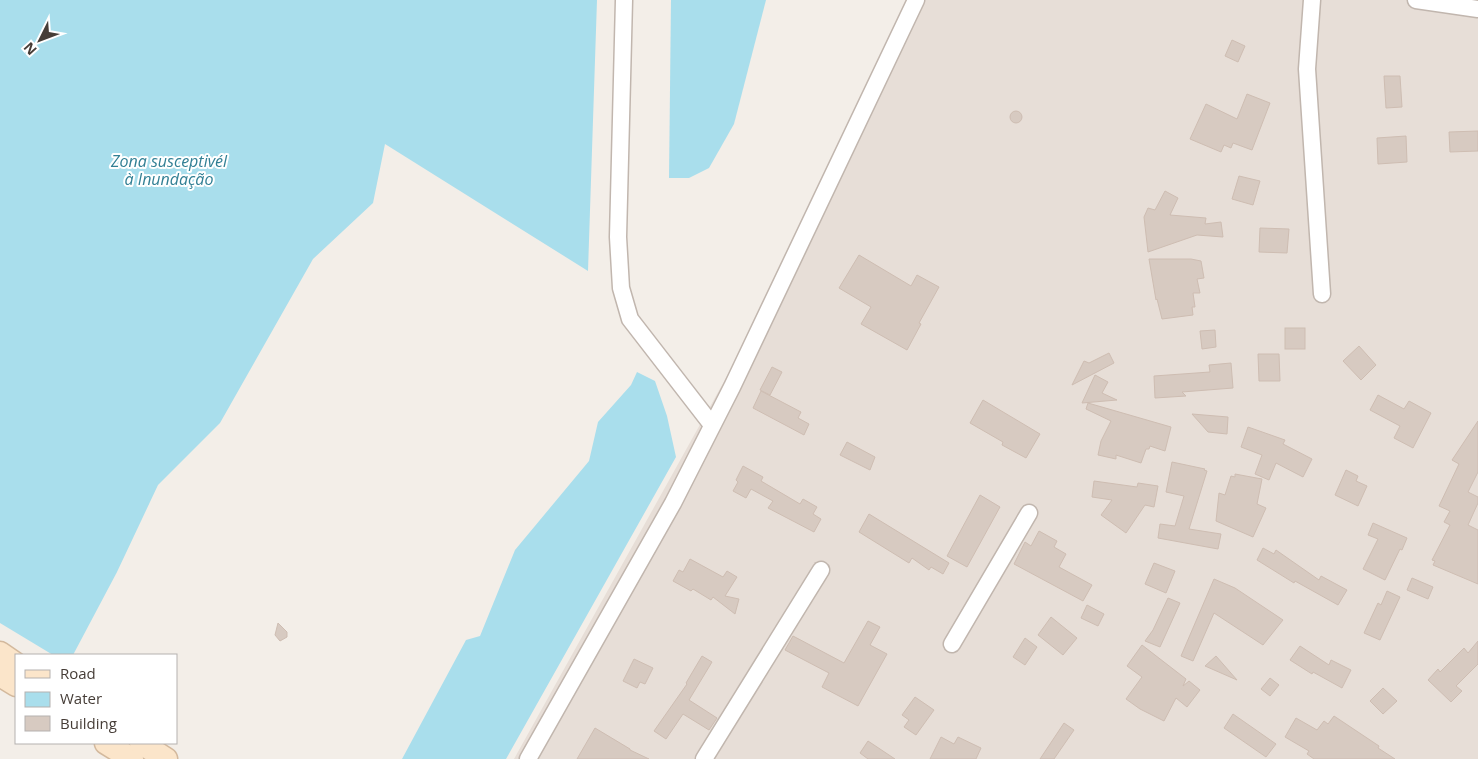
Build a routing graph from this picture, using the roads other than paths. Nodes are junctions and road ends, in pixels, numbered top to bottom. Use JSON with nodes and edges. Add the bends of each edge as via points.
{"nodes":[{"id":1,"x":624,"y":0,"type":"edge"},
{"id":2,"x":916,"y":0,"type":"edge"},
{"id":3,"x":1312,"y":0,"type":"edge"},
{"id":4,"x":1416,"y":0,"type":"edge"},
{"id":5,"x":1478,"y":10,"type":"edge"},
{"id":6,"x":1322,"y":294,"type":"dead end"},
{"id":7,"x":712,"y":425,"type":"junction"},
{"id":8,"x":1029,"y":513,"type":"dead end"},
{"id":9,"x":821,"y":570,"type":"dead end"},
{"id":10,"x":952,"y":644,"type":"dead end"},
{"id":11,"x":0,"y":653,"type":"edge"},
{"id":12,"x":15,"y":663,"type":"edge"},
{"id":13,"x":0,"y":675,"type":"edge"},
{"id":14,"x":15,"y":684,"type":"edge"},
{"id":15,"x":108,"y":744,"type":"edge"},
{"id":16,"x":142,"y":744,"type":"edge"},
{"id":17,"x":132,"y":759,"type":"edge"},
{"id":18,"x":166,"y":759,"type":"edge"},
{"id":19,"x":528,"y":759,"type":"edge"},
{"id":20,"x":704,"y":759,"type":"edge"}],
"edges":[{"from":1,"to":7,"type":"street","via":[[618,236],[622,288],[630,319]]},
{"from":2,"to":7,"type":"street"},
{"from":3,"to":6,"type":"street","via":[[1306,70]]},
{"from":4,"to":5,"type":"street"},
{"from":7,"to":19,"type":"street","via":[[673,503]]},
{"from":8,"to":10,"type":"street"},
{"from":9,"to":20,"type":"street"},
{"from":11,"to":12,"type":"main road"},
{"from":13,"to":14,"type":"main road"},
{"from":15,"to":17,"type":"main road"},
{"from":16,"to":18,"type":"main road"}]}
